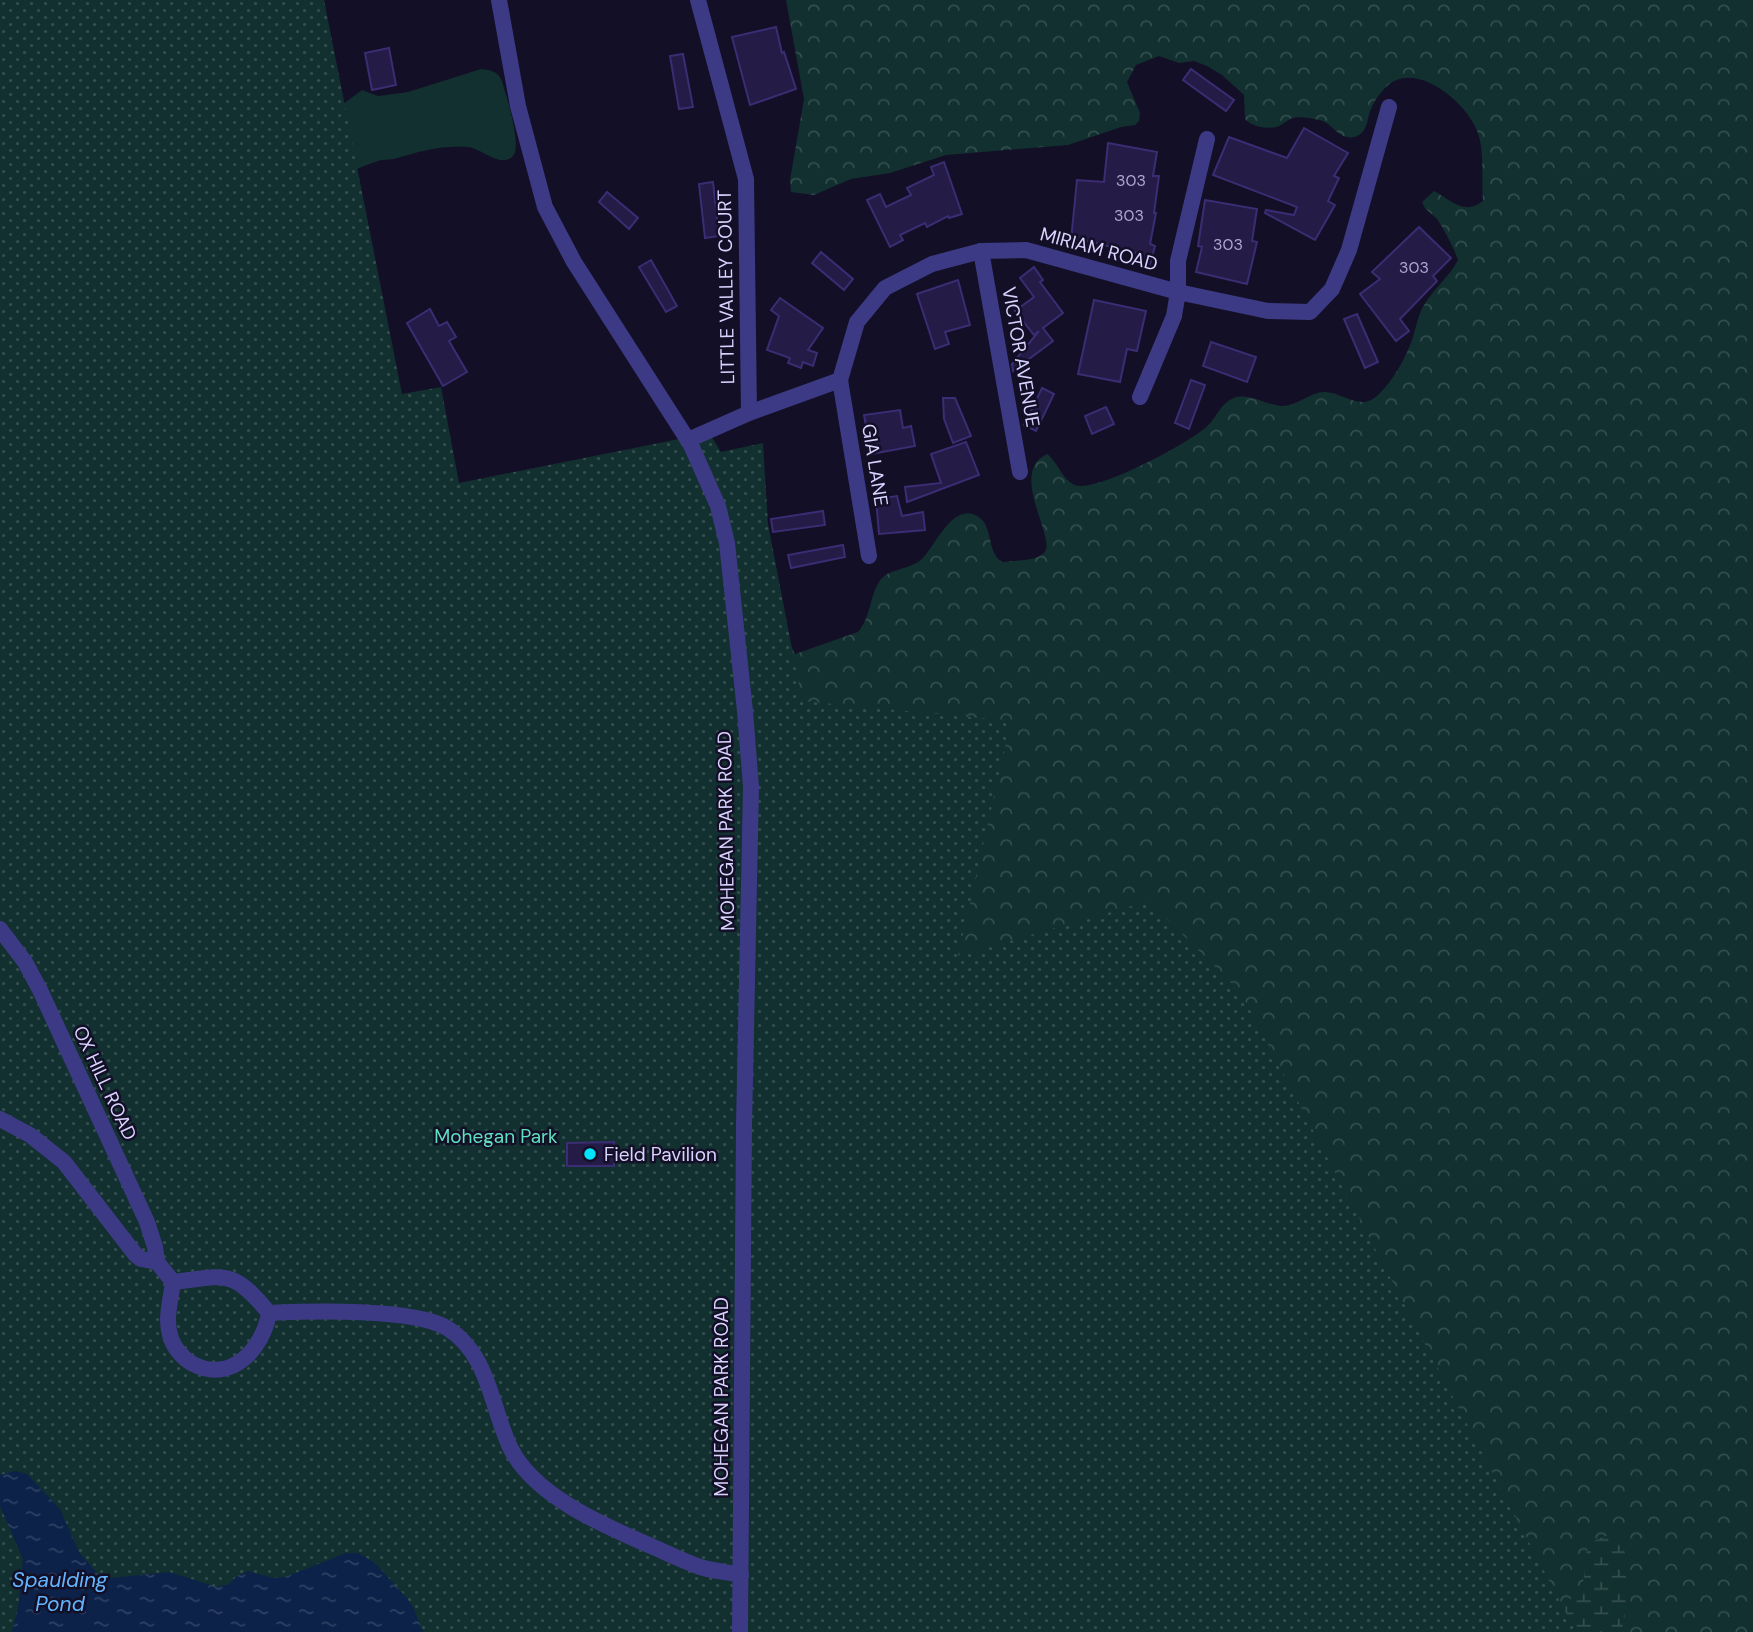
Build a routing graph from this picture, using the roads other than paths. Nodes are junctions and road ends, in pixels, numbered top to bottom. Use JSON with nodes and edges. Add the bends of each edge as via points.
{"nodes":[{"id":1,"x":499,"y":0,"type":"edge"},
{"id":2,"x":698,"y":0,"type":"edge"},
{"id":3,"x":1389,"y":107,"type":"dead end"},
{"id":4,"x":1207,"y":139,"type":"dead end"},
{"id":5,"x":981,"y":251,"type":"junction"},
{"id":6,"x":1178,"y":292,"type":"junction"},
{"id":7,"x":840,"y":380,"type":"junction"},
{"id":8,"x":1140,"y":397,"type":"dead end"},
{"id":9,"x":749,"y":412,"type":"junction"},
{"id":10,"x":688,"y":440,"type":"junction"},
{"id":11,"x":1020,"y":472,"type":"dead end"},
{"id":12,"x":869,"y":556,"type":"dead end"},
{"id":13,"x":0,"y":929,"type":"edge"},
{"id":14,"x":0,"y":1119,"type":"edge"},
{"id":15,"x":157,"y":1262,"type":"junction"},
{"id":16,"x":173,"y":1282,"type":"junction"},
{"id":17,"x":269,"y":1313,"type":"junction"},
{"id":18,"x":741,"y":1575,"type":"junction"},
{"id":19,"x":740,"y":1632,"type":"edge"}],
"edges":[{"from":1,"to":10,"type":"street","name":"MOHEGAN PARK ROAD","via":[[518,106],[550,220]]},
{"from":2,"to":9,"type":"street","name":"LITTLE VALLEY COURT","via":[[746,179]]},
{"from":3,"to":6,"type":"street","name":"MIRIAM ROAD","via":[[1349,250],[1332,289],[1310,312],[1268,311]]},
{"from":4,"to":6,"type":"street","via":[[1178,261]]},
{"from":5,"to":6,"type":"street","name":"MIRIAM ROAD","via":[[1026,250]]},
{"from":5,"to":7,"type":"street","name":"MIRIAM ROAD","via":[[932,264],[886,288],[857,322]]},
{"from":5,"to":11,"type":"street","name":"VICTOR AVENUE"},
{"from":6,"to":8,"type":"street","via":[[1174,316]]},
{"from":7,"to":9,"type":"street"},
{"from":7,"to":12,"type":"street","name":"GIA LANE"},
{"from":9,"to":10,"type":"street"},
{"from":10,"to":18,"type":"street","name":"MOHEGAN PARK ROAD","via":[[724,528],[750,764]]},
{"from":13,"to":15,"type":"street","name":"OX HILL ROAD","via":[[40,990],[147,1222]]},
{"from":14,"to":15,"type":"street","via":[[64,1162],[135,1254]]},
{"from":15,"to":16,"type":"street"},
{"from":16,"to":17,"type":"street","via":[[228,1277],[247,1288]]},
{"from":16,"to":17,"type":"street","via":[[170,1335],[182,1356],[202,1368],[226,1368],[247,1357],[265,1330]]},
{"from":17,"to":18,"type":"street","via":[[405,1316],[448,1329],[478,1360],[514,1455],[551,1492],[593,1520],[677,1558]]},
{"from":18,"to":19,"type":"street","name":"MOHEGAN PARK ROAD"}]}
